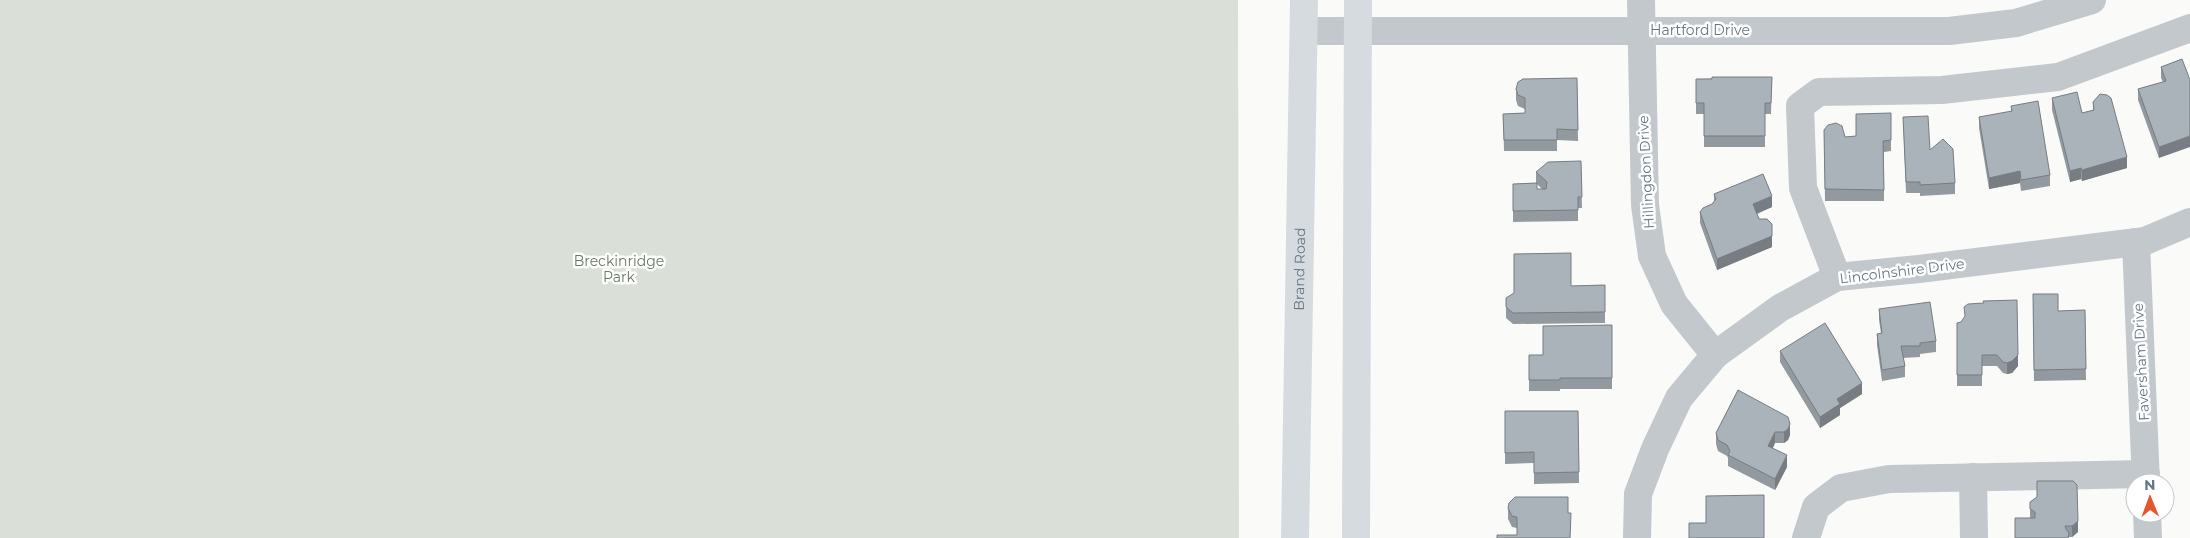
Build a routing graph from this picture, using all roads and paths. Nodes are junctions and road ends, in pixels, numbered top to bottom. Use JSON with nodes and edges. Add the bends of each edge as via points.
{"nodes":[{"id":1,"x":1304,"y":0,"type":"edge"},
{"id":2,"x":1358,"y":0,"type":"edge"},
{"id":3,"x":1641,"y":0,"type":"edge"},
{"id":4,"x":2092,"y":0,"type":"edge"},
{"id":5,"x":2190,"y":28,"type":"edge"},
{"id":6,"x":1358,"y":30,"type":"junction"},
{"id":7,"x":1641,"y":30,"type":"junction"},
{"id":8,"x":1305,"y":31,"type":"junction"},
{"id":9,"x":2190,"y":222,"type":"edge"},
{"id":10,"x":2136,"y":242,"type":"junction"},
{"id":11,"x":1837,"y":277,"type":"junction"},
{"id":12,"x":1715,"y":355,"type":"junction"},
{"id":13,"x":2146,"y":473,"type":"edge"},
{"id":14,"x":1973,"y":477,"type":"junction"},
{"id":15,"x":2125,"y":479,"type":"edge"},
{"id":16,"x":2147,"y":523,"type":"edge"},
{"id":17,"x":1295,"y":538,"type":"edge"},
{"id":18,"x":1356,"y":538,"type":"edge"},
{"id":19,"x":1637,"y":538,"type":"edge"},
{"id":20,"x":1806,"y":538,"type":"edge"},
{"id":21,"x":1974,"y":538,"type":"edge"},
{"id":22,"x":2148,"y":538,"type":"edge"}],
"edges":[{"from":1,"to":8,"type":"main road","name":"Brand Road"},
{"from":2,"to":6,"type":"main road"},
{"from":3,"to":7,"type":"street","name":"Hillingdon Drive"},
{"from":4,"to":7,"type":"street","name":"Hartford Drive","via":[[2016,23],[1949,31]]},
{"from":5,"to":11,"type":"street","via":[[2058,77],[1942,90],[1819,92],[1800,106],[1803,188]]},
{"from":6,"to":7,"type":"street","name":"Hartford Drive"},
{"from":6,"to":8,"type":"street","name":"Hartford Drive"},
{"from":6,"to":18,"type":"main road"},
{"from":7,"to":12,"type":"street","name":"Hillingdon Drive","via":[[1645,205],[1652,256],[1674,304]]},
{"from":8,"to":17,"type":"main road","name":"Brand Road"},
{"from":9,"to":10,"type":"street","name":"Lincolnshire Drive"},
{"from":10,"to":11,"type":"street","name":"Lincolnshire Drive","via":[[1919,270]]},
{"from":10,"to":13,"type":"street","name":"Faversham Drive"},
{"from":11,"to":12,"type":"street","name":"Lincolnshire Drive","via":[[1780,308]]},
{"from":12,"to":19,"type":"street","name":"Lincolnshire Drive","via":[[1679,398],[1656,448],[1638,494]]},
{"from":14,"to":15,"type":"street"},
{"from":14,"to":20,"type":"street","via":[[1889,479],[1841,488],[1816,508]]},
{"from":14,"to":21,"type":"street"},
{"from":16,"to":22,"type":"street"}]}
